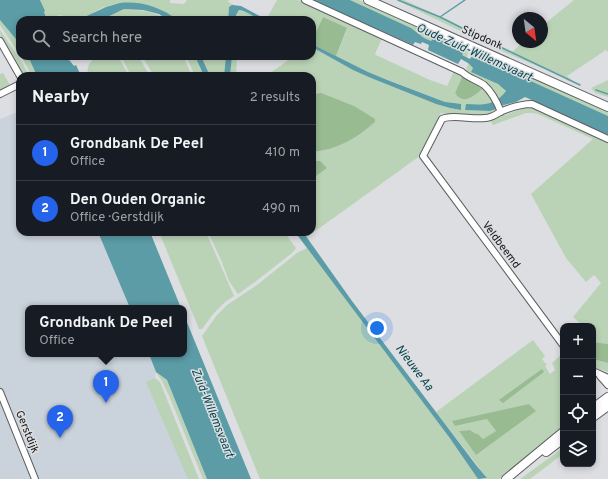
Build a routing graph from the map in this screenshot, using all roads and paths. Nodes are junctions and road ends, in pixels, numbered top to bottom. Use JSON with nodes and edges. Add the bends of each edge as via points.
{"nodes":[{"id":1,"x":305,"y":0,"type":"edge"},
{"id":2,"x":368,"y":0,"type":"edge"},
{"id":3,"x":0,"y":41,"type":"edge"},
{"id":4,"x":18,"y":72,"type":"edge"},
{"id":5,"x":16,"y":86,"type":"edge"},
{"id":6,"x":0,"y":94,"type":"edge"},
{"id":7,"x":499,"y":106,"type":"junction"},
{"id":8,"x":608,"y":107,"type":"edge"},
{"id":9,"x":608,"y":139,"type":"edge"},
{"id":10,"x":560,"y":341,"type":"edge"},
{"id":11,"x":596,"y":372,"type":"edge"},
{"id":12,"x":596,"y":373,"type":"edge"},
{"id":13,"x":608,"y":378,"type":"edge"},
{"id":14,"x":608,"y":385,"type":"edge"},
{"id":15,"x":0,"y":392,"type":"edge"},
{"id":16,"x":608,"y":397,"type":"edge"},
{"id":17,"x":596,"y":406,"type":"edge"},
{"id":18,"x":608,"y":406,"type":"edge"},
{"id":19,"x":596,"y":415,"type":"edge"},
{"id":20,"x":560,"y":434,"type":"edge"},
{"id":21,"x":560,"y":441,"type":"edge"},
{"id":22,"x":514,"y":473,"type":"junction"},
{"id":23,"x":35,"y":479,"type":"edge"},
{"id":24,"x":506,"y":479,"type":"edge"}],
"edges":[{"from":1,"to":7,"type":"street","via":[[462,72],[492,93]]},
{"from":2,"to":8,"type":"main road","name":"Stipdonk"},
{"from":3,"to":4,"type":"street"},
{"from":5,"to":6,"type":"street"},
{"from":7,"to":9,"type":"street","via":[[532,104]]},
{"from":7,"to":10,"type":"street","name":"Veldbeemd","via":[[494,116],[486,118],[442,119],[423,156]]},
{"from":11,"to":13,"type":"street"},
{"from":12,"to":14,"type":"street"},
{"from":15,"to":23,"type":"street","name":"Gerstdijk"},
{"from":16,"to":17,"type":"main road"},
{"from":18,"to":19,"type":"main road"},
{"from":20,"to":22,"type":"main road"},
{"from":21,"to":22,"type":"main road"},
{"from":22,"to":24,"type":"main road"}]}
